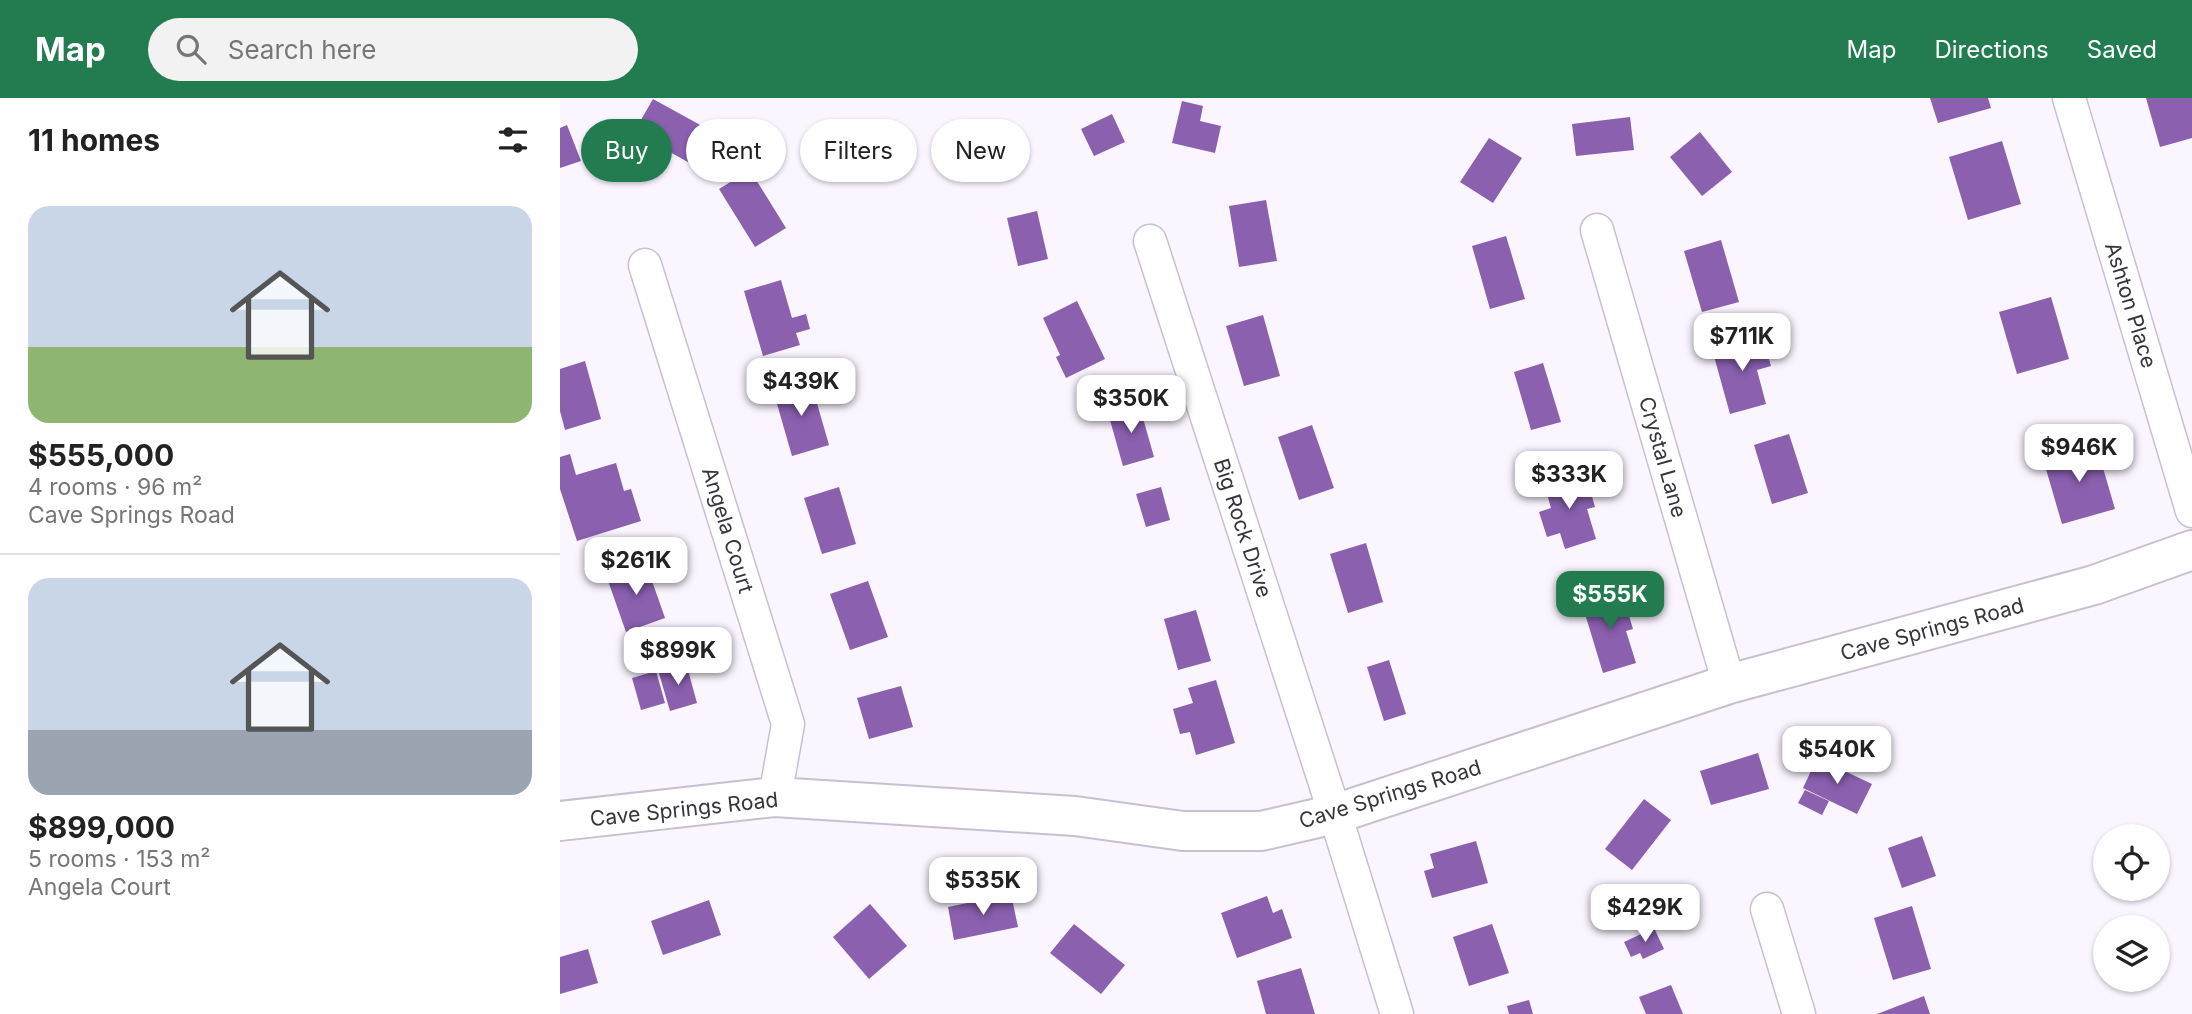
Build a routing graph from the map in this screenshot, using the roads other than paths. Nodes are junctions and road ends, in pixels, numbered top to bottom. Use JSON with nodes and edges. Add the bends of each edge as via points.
{"nodes":[{"id":1,"x":2069,"y":98,"type":"edge"},
{"id":2,"x":1597,"y":230,"type":"dead end"},
{"id":3,"x":1150,"y":241,"type":"dead end"},
{"id":4,"x":645,"y":265,"type":"dead end"},
{"id":5,"x":2192,"y":511,"type":"edge"},
{"id":6,"x":2192,"y":550,"type":"edge"},
{"id":7,"x":1728,"y":684,"type":"junction"},
{"id":8,"x":775,"y":797,"type":"junction"},
{"id":9,"x":1335,"y":814,"type":"junction"},
{"id":10,"x":560,"y":821,"type":"edge"},
{"id":11,"x":1767,"y":909,"type":"dead end"},
{"id":12,"x":1397,"y":1014,"type":"edge"},
{"id":13,"x":1799,"y":1014,"type":"edge"}],
"edges":[{"from":1,"to":5,"type":"street","name":"Ashton Place"},
{"from":2,"to":7,"type":"street","name":"Crystal Lane"},
{"from":3,"to":9,"type":"street","name":"Big Rock Drive"},
{"from":4,"to":8,"type":"street","name":"Angela Court","via":[[788,724]]},
{"from":6,"to":7,"type":"street","name":"Cave Springs Road","via":[[2094,585]]},
{"from":7,"to":9,"type":"street","name":"Cave Springs Road"},
{"from":8,"to":9,"type":"street","name":"Cave Springs Road","via":[[1075,816],[1183,831],[1261,831]]},
{"from":8,"to":10,"type":"street","name":"Cave Springs Road"},
{"from":9,"to":12,"type":"street","name":"Big Rock Drive"},
{"from":11,"to":13,"type":"street"}]}
